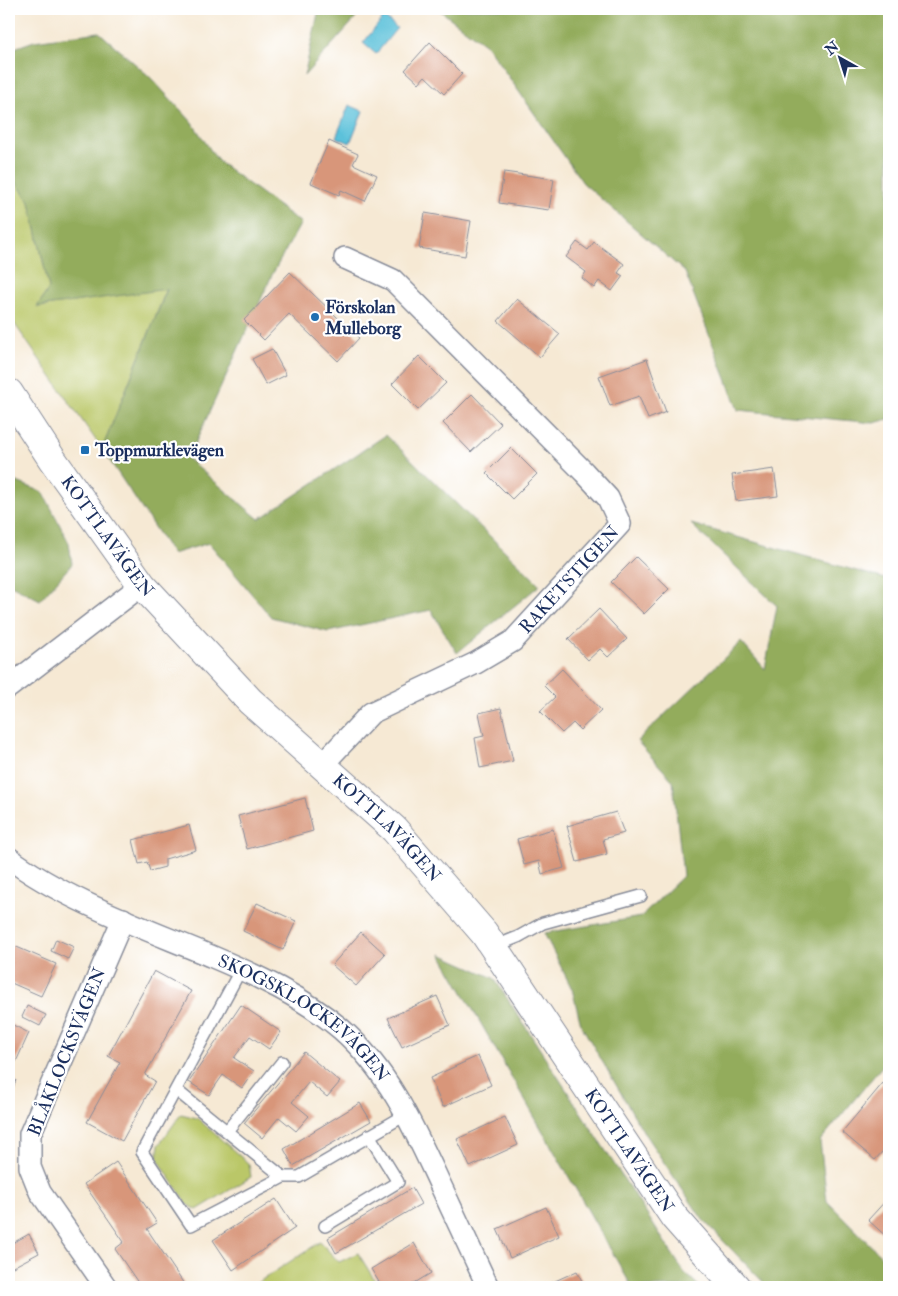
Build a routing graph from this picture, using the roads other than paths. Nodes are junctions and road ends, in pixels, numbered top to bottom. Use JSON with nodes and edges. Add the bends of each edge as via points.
{"nodes":[{"id":1,"x":345,"y":258,"type":"dead end"},
{"id":2,"x":9,"y":393,"type":"edge"},
{"id":3,"x":142,"y":585,"type":"junction"},
{"id":4,"x":9,"y":687,"type":"edge"},
{"id":5,"x":322,"y":765,"type":"junction"},
{"id":6,"x":9,"y":858,"type":"edge"},
{"id":7,"x":641,"y":896,"type":"dead end"},
{"id":8,"x":123,"y":919,"type":"junction"},
{"id":9,"x":493,"y":947,"type":"junction"},
{"id":10,"x":241,"y":969,"type":"junction"},
{"id":11,"x":282,"y":1062,"type":"dead end"},
{"id":12,"x":176,"y":1090,"type":"junction"},
{"id":13,"x":407,"y":1114,"type":"junction"},
{"id":14,"x":227,"y":1131,"type":"junction"},
{"id":15,"x":369,"y":1135,"type":"junction"},
{"id":16,"x":283,"y":1177,"type":"junction"},
{"id":17,"x":326,"y":1226,"type":"dead end"},
{"id":18,"x":106,"y":1287,"type":"edge"},
{"id":19,"x":488,"y":1287,"type":"edge"},
{"id":20,"x":736,"y":1287,"type":"edge"}],
"edges":[{"from":1,"to":5,"type":"street","name":"RAKETSTIGEN","via":[[393,280],[584,472],[608,498],[620,524],[513,641],[370,713]]},
{"from":2,"to":3,"type":"street","name":"KOTTLAVÄGEN"},
{"from":3,"to":4,"type":"street"},
{"from":3,"to":5,"type":"street","name":"KOTTLAVÄGEN","via":[[250,701]]},
{"from":5,"to":9,"type":"street","name":"KOTTLAVÄGEN","via":[[394,828]]},
{"from":6,"to":8,"type":"street","name":"SKOGSKLOCKEVÄGEN","via":[[38,877]]},
{"from":7,"to":9,"type":"lane","via":[[543,923]]},
{"from":8,"to":10,"type":"street","name":"SKOGSKLOCKEVÄGEN"},
{"from":8,"to":18,"type":"street","name":"BLÅKLOCKSVÄGEN","via":[[30,1134],[30,1167],[40,1192]]},
{"from":9,"to":20,"type":"street","name":"KOTTLAVÄGEN","via":[[674,1217]]},
{"from":10,"to":12,"type":"lane"},
{"from":10,"to":13,"type":"street","name":"SKOGSKLOCKEVÄGEN","via":[[286,991],[341,1030],[381,1072]]},
{"from":11,"to":14,"type":"lane"},
{"from":12,"to":14,"type":"lane"},
{"from":12,"to":16,"type":"lane","via":[[142,1152],[190,1225]]},
{"from":13,"to":15,"type":"lane"},
{"from":13,"to":19,"type":"street","name":"SKOGSKLOCKEVÄGEN"},
{"from":14,"to":16,"type":"lane"},
{"from":15,"to":16,"type":"lane","via":[[299,1177]]},
{"from":15,"to":17,"type":"lane","via":[[398,1182]]}]}
